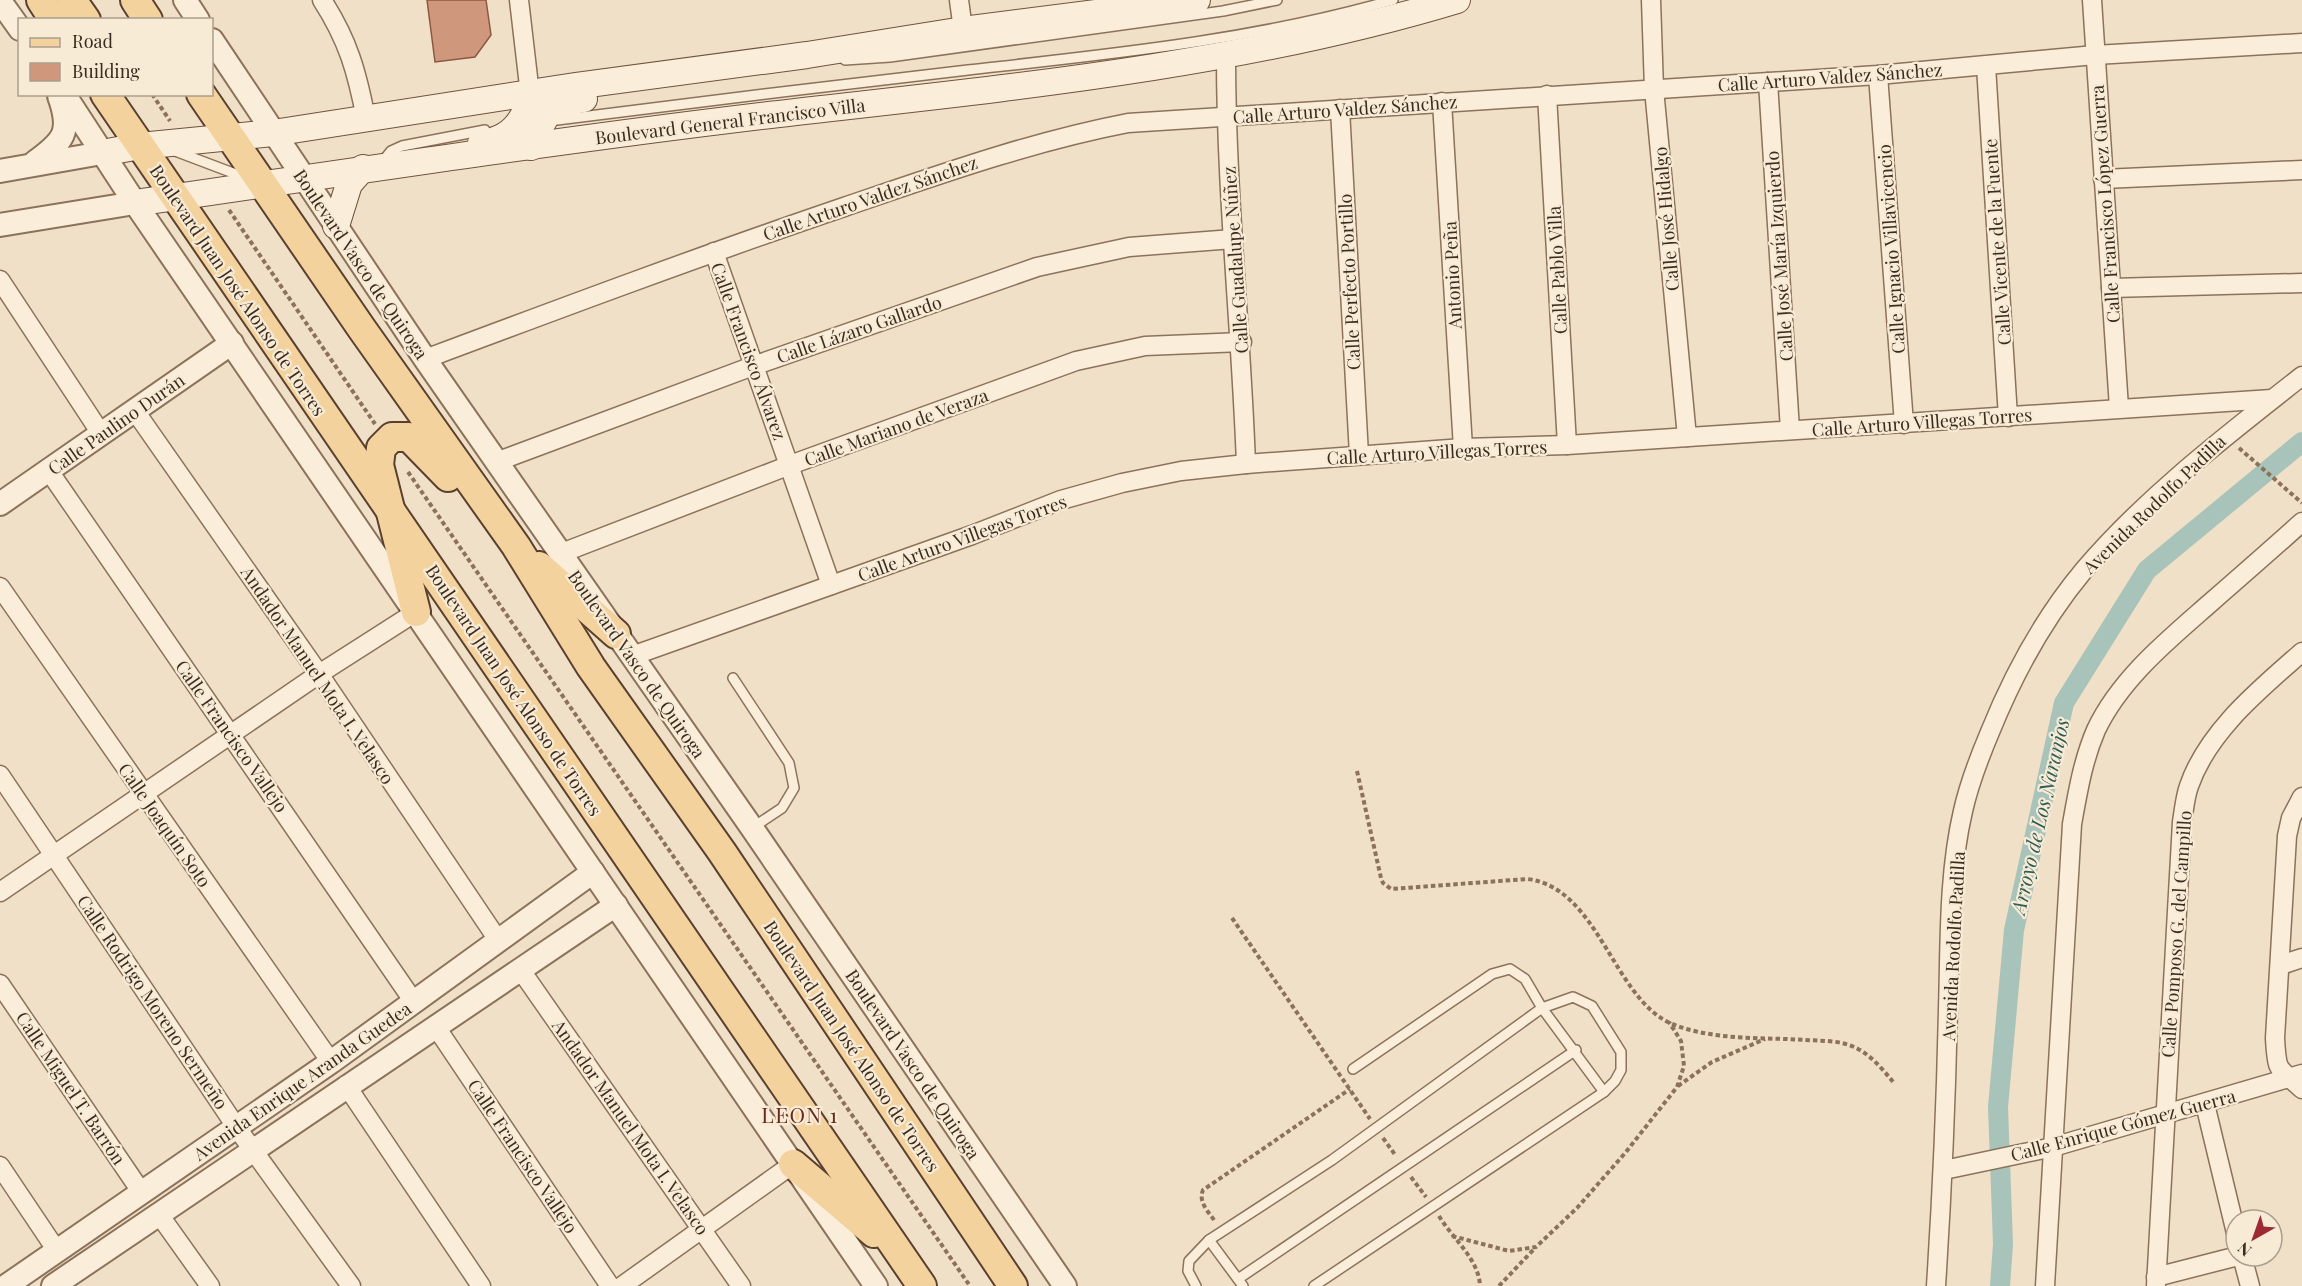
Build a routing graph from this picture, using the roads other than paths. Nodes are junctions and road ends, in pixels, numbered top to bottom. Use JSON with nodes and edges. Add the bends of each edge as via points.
{"nodes":[{"id":1,"x":41,"y":0,"type":"edge"},
{"id":2,"x":52,"y":0,"type":"edge"},
{"id":3,"x":72,"y":0,"type":"edge"},
{"id":4,"x":135,"y":0,"type":"edge"},
{"id":5,"x":185,"y":0,"type":"edge"},
{"id":6,"x":322,"y":0,"type":"edge"},
{"id":7,"x":519,"y":0,"type":"edge"},
{"id":8,"x":959,"y":0,"type":"edge"},
{"id":9,"x":1197,"y":0,"type":"edge"},
{"id":10,"x":1276,"y":0,"type":"edge"},
{"id":11,"x":1393,"y":0,"type":"edge"},
{"id":12,"x":1457,"y":0,"type":"edge"},
{"id":13,"x":1651,"y":0,"type":"edge"},
{"id":14,"x":2092,"y":0,"type":"edge"},
{"id":15,"x":0,"y":1,"type":"edge"},
{"id":16,"x":53,"y":18,"type":"edge"},
{"id":17,"x":64,"y":18,"type":"edge"},
{"id":18,"x":85,"y":18,"type":"edge"},
{"id":19,"x":147,"y":18,"type":"edge"},
{"id":20,"x":197,"y":18,"type":"edge"},
{"id":21,"x":18,"y":26,"type":"edge"},
{"id":22,"x":963,"y":30,"type":"junction"},
{"id":23,"x":213,"y":42,"type":"edge"},
{"id":24,"x":2302,"y":43,"type":"edge"},
{"id":25,"x":807,"y":56,"type":"junction"},
{"id":26,"x":1226,"y":56,"type":"junction"},
{"id":27,"x":2095,"y":56,"type":"junction"},
{"id":28,"x":737,"y":65,"type":"junction"},
{"id":29,"x":1986,"y":66,"type":"junction"},
{"id":30,"x":1878,"y":75,"type":"junction"},
{"id":31,"x":1768,"y":82,"type":"junction"},
{"id":32,"x":1654,"y":89,"type":"junction"},
{"id":33,"x":530,"y":93,"type":"junction"},
{"id":34,"x":1547,"y":95,"type":"junction"},
{"id":35,"x":60,"y":96,"type":"edge"},
{"id":36,"x":65,"y":96,"type":"edge"},
{"id":37,"x":107,"y":96,"type":"edge"},
{"id":38,"x":117,"y":96,"type":"edge"},
{"id":39,"x":202,"y":96,"type":"edge"},
{"id":40,"x":1442,"y":102,"type":"junction"},
{"id":41,"x":1340,"y":109,"type":"junction"},
{"id":42,"x":1226,"y":117,"type":"junction"},
{"id":43,"x":366,"y":119,"type":"junction"},
{"id":44,"x":531,"y":129,"type":"junction"},
{"id":45,"x":273,"y":133,"type":"junction"},
{"id":46,"x":147,"y":137,"type":"junction"},
{"id":47,"x":232,"y":138,"type":"junction"},
{"id":48,"x":102,"y":153,"type":"junction"},
{"id":49,"x":32,"y":165,"type":"junction"},
{"id":50,"x":370,"y":168,"type":"junction"},
{"id":51,"x":2302,"y":170,"type":"edge"},
{"id":52,"x":0,"y":171,"type":"edge"},
{"id":53,"x":302,"y":177,"type":"junction"},
{"id":54,"x":2103,"y":179,"type":"junction"},
{"id":55,"x":263,"y":184,"type":"junction"},
{"id":56,"x":175,"y":197,"type":"junction"},
{"id":57,"x":135,"y":203,"type":"junction"},
{"id":58,"x":0,"y":225,"type":"edge"},
{"id":59,"x":336,"y":226,"type":"junction"},
{"id":60,"x":1233,"y":239,"type":"junction"},
{"id":61,"x":714,"y":252,"type":"junction"},
{"id":62,"x":0,"y":280,"type":"edge"},
{"id":63,"x":2302,"y":283,"type":"edge"},
{"id":64,"x":2111,"y":288,"type":"junction"},
{"id":65,"x":1242,"y":342,"type":"junction"},
{"id":66,"x":232,"y":344,"type":"junction"},
{"id":67,"x":425,"y":360,"type":"junction"},
{"id":68,"x":753,"y":366,"type":"junction"},
{"id":69,"x":2302,"y":376,"type":"edge"},
{"id":70,"x":2272,"y":399,"type":"junction"},
{"id":71,"x":2119,"y":408,"type":"junction"},
{"id":72,"x":135,"y":411,"type":"junction"},
{"id":73,"x":2008,"y":417,"type":"junction"},
{"id":74,"x":1904,"y":424,"type":"junction"},
{"id":75,"x":1790,"y":430,"type":"junction"},
{"id":76,"x":102,"y":435,"type":"junction"},
{"id":77,"x":1687,"y":437,"type":"junction"},
{"id":78,"x":1567,"y":445,"type":"junction"},
{"id":79,"x":1463,"y":448,"type":"junction"},
{"id":80,"x":1359,"y":455,"type":"junction"},
{"id":81,"x":496,"y":462,"type":"junction"},
{"id":82,"x":1246,"y":464,"type":"junction"},
{"id":83,"x":790,"y":465,"type":"junction"},
{"id":84,"x":49,"y":471,"type":"junction"},
{"id":85,"x":386,"y":502,"type":"junction"},
{"id":86,"x":0,"y":504,"type":"edge"},
{"id":87,"x":2302,"y":522,"type":"edge"},
{"id":88,"x":516,"y":546,"type":"junction"},
{"id":89,"x":559,"y":554,"type":"junction"},
{"id":90,"x":831,"y":585,"type":"junction"},
{"id":91,"x":0,"y":587,"type":"edge"},
{"id":92,"x":416,"y":612,"type":"junction"},
{"id":93,"x":624,"y":645,"type":"junction"},
{"id":94,"x":2302,"y":652,"type":"edge"},
{"id":95,"x":319,"y":674,"type":"junction"},
{"id":96,"x":733,"y":678,"type":"dead end"},
{"id":97,"x":231,"y":733,"type":"junction"},
{"id":98,"x":0,"y":776,"type":"edge"},
{"id":99,"x":143,"y":794,"type":"junction"},
{"id":100,"x":2302,"y":797,"type":"edge"},
{"id":101,"x":752,"y":828,"type":"junction"},
{"id":102,"x":54,"y":855,"type":"junction"},
{"id":103,"x":593,"y":872,"type":"junction"},
{"id":104,"x":0,"y":891,"type":"edge"},
{"id":105,"x":616,"y":905,"type":"junction"},
{"id":106,"x":498,"y":940,"type":"junction"},
{"id":107,"x":2302,"y":958,"type":"edge"},
{"id":108,"x":2281,"y":965,"type":"junction"},
{"id":109,"x":520,"y":969,"type":"junction"},
{"id":110,"x":0,"y":984,"type":"edge"},
{"id":111,"x":414,"y":1002,"type":"junction"},
{"id":112,"x":1542,"y":1008,"type":"junction"},
{"id":113,"x":436,"y":1027,"type":"junction"},
{"id":114,"x":1576,"y":1050,"type":"junction"},
{"id":115,"x":331,"y":1062,"type":"junction"},
{"id":116,"x":1353,"y":1069,"type":"dead end"},
{"id":117,"x":2297,"y":1081,"type":"edge"},
{"id":118,"x":346,"y":1085,"type":"junction"},
{"id":119,"x":1604,"y":1092,"type":"junction"},
{"id":120,"x":2205,"y":1104,"type":"junction"},
{"id":121,"x":2163,"y":1116,"type":"junction"},
{"id":122,"x":237,"y":1128,"type":"junction"},
{"id":123,"x":2053,"y":1147,"type":"junction"},
{"id":124,"x":254,"y":1149,"type":"junction"},
{"id":125,"x":793,"y":1164,"type":"junction"},
{"id":126,"x":0,"y":1166,"type":"edge"},
{"id":127,"x":1944,"y":1170,"type":"junction"},
{"id":128,"x":142,"y":1193,"type":"junction"},
{"id":129,"x":2230,"y":1208,"type":"edge"},
{"id":130,"x":158,"y":1213,"type":"junction"},
{"id":131,"x":703,"y":1229,"type":"junction"},
{"id":132,"x":1209,"y":1240,"type":"junction"},
{"id":133,"x":57,"y":1251,"type":"junction"},
{"id":134,"x":903,"y":1258,"type":"junction"},
{"id":135,"x":2224,"y":1261,"type":"edge"},
{"id":136,"x":2244,"y":1268,"type":"edge"},
{"id":137,"x":77,"y":1279,"type":"edge"},
{"id":138,"x":2156,"y":1281,"type":"edge"},
{"id":139,"x":1240,"y":1282,"type":"edge"},
{"id":140,"x":6,"y":1286,"type":"edge"},
{"id":141,"x":52,"y":1286,"type":"edge"},
{"id":142,"x":210,"y":1286,"type":"edge"},
{"id":143,"x":351,"y":1286,"type":"edge"},
{"id":144,"x":481,"y":1286,"type":"edge"},
{"id":145,"x":610,"y":1286,"type":"edge"},
{"id":146,"x":622,"y":1286,"type":"edge"},
{"id":147,"x":741,"y":1286,"type":"edge"},
{"id":148,"x":876,"y":1286,"type":"edge"},
{"id":149,"x":922,"y":1286,"type":"edge"},
{"id":150,"x":1012,"y":1286,"type":"edge"},
{"id":151,"x":1065,"y":1286,"type":"edge"},
{"id":152,"x":1197,"y":1286,"type":"edge"},
{"id":153,"x":1314,"y":1286,"type":"edge"},
{"id":154,"x":1936,"y":1286,"type":"edge"},
{"id":155,"x":2045,"y":1286,"type":"edge"},
{"id":156,"x":2250,"y":1286,"type":"edge"}],
"edges":[{"from":1,"to":16,"type":"main road"},
{"from":2,"to":17,"type":"lane"},
{"from":3,"to":18,"type":"main road"},
{"from":4,"to":19,"type":"main road"},
{"from":5,"to":20,"type":"street"},
{"from":6,"to":43,"type":"street","via":[[348,43]]},
{"from":7,"to":33,"type":"street"},
{"from":8,"to":22,"type":"street"},
{"from":9,"to":22,"type":"main road"},
{"from":10,"to":25,"type":"lane","via":[[1223,11],[891,57],[843,60]]},
{"from":11,"to":44,"type":"lane","via":[[1335,17],[1173,47],[764,93]]},
{"from":12,"to":26,"type":"main road","name":"Boulevard General Francisco Villa"},
{"from":13,"to":32,"type":"street","name":"Calle José Hidalgo"},
{"from":14,"to":27,"type":"street","name":"Calle Francisco López Guerra"},
{"from":15,"to":21,"type":"street"},
{"from":22,"to":25,"type":"main road"},
{"from":23,"to":45,"type":"street","name":"Boulevard Vasco de Quiroga"},
{"from":24,"to":27,"type":"street","name":"Calle Arturo Valdez Sánchez"},
{"from":25,"to":28,"type":"main road"},
{"from":26,"to":42,"type":"street","name":"Calle Guadalupe Núñez"},
{"from":26,"to":44,"type":"main road","name":"Boulevard General Francisco Villa","via":[[633,132]]},
{"from":27,"to":29,"type":"street","name":"Calle Arturo Valdez Sánchez"},
{"from":27,"to":54,"type":"street","name":"Calle Francisco López Guerra"},
{"from":28,"to":33,"type":"main road"},
{"from":28,"to":44,"type":"main road","via":[[710,76],[564,102]]},
{"from":29,"to":30,"type":"street","name":"Calle Arturo Valdez Sánchez"},
{"from":29,"to":73,"type":"street","name":"Calle Vicente de la Fuente"},
{"from":30,"to":31,"type":"street","name":"Calle Arturo Valdez Sánchez"},
{"from":30,"to":74,"type":"street","name":"Calle Ignacio Villavicencio"},
{"from":31,"to":32,"type":"street","name":"Calle Arturo Valdez Sánchez"},
{"from":31,"to":75,"type":"street","name":"Calle José María Izquierdo"},
{"from":32,"to":34,"type":"street","name":"Calle Arturo Valdez Sánchez"},
{"from":32,"to":77,"type":"street","name":"Calle José Hidalgo"},
{"from":33,"to":43,"type":"main road"},
{"from":33,"to":44,"type":"main road"},
{"from":34,"to":40,"type":"street","name":"Calle Arturo Valdez Sánchez"},
{"from":34,"to":78,"type":"street","name":"Calle Pablo Villa"},
{"from":35,"to":49,"type":"street","via":[[65,115],[63,136]]},
{"from":36,"to":48,"type":"street"},
{"from":37,"to":46,"type":"main road","name":"Boulevard Juan José Alonso de Torres"},
{"from":38,"to":46,"type":"lane"},
{"from":39,"to":47,"type":"main road","name":"Boulevard Juan José Alonso de Torres"},
{"from":40,"to":41,"type":"street","name":"Calle Arturo Valdez Sánchez"},
{"from":40,"to":79,"type":"street","name":"Antonio Peña"},
{"from":41,"to":42,"type":"street","name":"Calle Arturo Valdez Sánchez"},
{"from":41,"to":80,"type":"street","name":"Calle Perfecto Portillo"},
{"from":42,"to":60,"type":"street","name":"Calle Guadalupe Núñez"},
{"from":42,"to":61,"type":"street","name":"Calle Arturo Valdez Sánchez","via":[[1128,123],[1032,144]]},
{"from":43,"to":45,"type":"main road"},
{"from":44,"to":50,"type":"main road","name":"Boulevard General Francisco Villa"},
{"from":45,"to":47,"type":"main road"},
{"from":45,"to":53,"type":"street","name":"Boulevard Vasco de Quiroga"},
{"from":46,"to":47,"type":"main road","via":[[185,143]]},
{"from":46,"to":48,"type":"main road"},
{"from":46,"to":55,"type":"lane"},
{"from":46,"to":56,"type":"main road","name":"Boulevard Juan José Alonso de Torres"},
{"from":47,"to":55,"type":"main road","name":"Boulevard Juan José Alonso de Torres"},
{"from":48,"to":49,"type":"street"},
{"from":48,"to":57,"type":"street"},
{"from":49,"to":52,"type":"street"},
{"from":50,"to":53,"type":"main road","name":"Boulevard General Francisco Villa"},
{"from":50,"to":59,"type":"main road","via":[[349,184]]},
{"from":51,"to":54,"type":"street"},
{"from":53,"to":55,"type":"main road","name":"Boulevard General Francisco Villa"},
{"from":53,"to":59,"type":"street","name":"Boulevard Vasco de Quiroga"},
{"from":54,"to":64,"type":"street","name":"Calle Francisco López Guerra"},
{"from":55,"to":56,"type":"main road","name":"Boulevard General Francisco Villa"},
{"from":55,"to":88,"type":"main road","name":"Boulevard Juan José Alonso de Torres"},
{"from":56,"to":57,"type":"main road","name":"Boulevard General Francisco Villa"},
{"from":56,"to":85,"type":"main road","name":"Boulevard Juan José Alonso de Torres"},
{"from":57,"to":58,"type":"street","name":"Boulevard General Francisco Villa"},
{"from":57,"to":66,"type":"street"},
{"from":59,"to":67,"type":"street","name":"Boulevard Vasco de Quiroga"},
{"from":60,"to":65,"type":"street","name":"Calle Guadalupe Núñez"},
{"from":60,"to":68,"type":"street","name":"Calle Lázaro Gallardo","via":[[1129,247],[1037,267]]},
{"from":61,"to":67,"type":"street","name":"Calle Arturo Valdez Sánchez"},
{"from":61,"to":68,"type":"street","name":"Calle Francisco Álvarez"},
{"from":62,"to":76,"type":"street"},
{"from":63,"to":64,"type":"street"},
{"from":64,"to":71,"type":"street","name":"Calle Francisco López Guerra"},
{"from":65,"to":82,"type":"street","name":"Calle Guadalupe Núñez"},
{"from":65,"to":83,"type":"street","name":"Calle Mariano de Veraza","via":[[1145,346],[1076,361]]},
{"from":66,"to":72,"type":"street","name":"Calle Paulino Durán"},
{"from":66,"to":92,"type":"street"},
{"from":67,"to":81,"type":"street","name":"Boulevard Vasco de Quiroga"},
{"from":68,"to":81,"type":"street","name":"Calle Lázaro Gallardo"},
{"from":68,"to":83,"type":"street","name":"Calle Francisco Álvarez"},
{"from":69,"to":70,"type":"street","name":"Avenida Rodolfo Padilla"},
{"from":70,"to":71,"type":"street","name":"Calle Arturo Villegas Torres"},
{"from":70,"to":127,"type":"street","name":"Avenida Rodolfo Padilla","via":[[2166,488],[2084,570],[2023,661],[2000,708],[1962,812],[1956,857]]},
{"from":71,"to":73,"type":"street","name":"Calle Arturo Villegas Torres"},
{"from":72,"to":76,"type":"street","name":"Calle Paulino Durán"},
{"from":72,"to":95,"type":"street","name":"Andador Manuel Mota I. Velasco"},
{"from":73,"to":74,"type":"street","name":"Calle Arturo Villegas Torres"},
{"from":74,"to":75,"type":"street","name":"Calle Arturo Villegas Torres"},
{"from":75,"to":77,"type":"street","name":"Calle Arturo Villegas Torres"},
{"from":76,"to":84,"type":"street","name":"Calle Paulino Durán"},
{"from":77,"to":78,"type":"street","name":"Calle Arturo Villegas Torres"},
{"from":78,"to":79,"type":"street","name":"Calle Arturo Villegas Torres"},
{"from":79,"to":80,"type":"street","name":"Calle Arturo Villegas Torres"},
{"from":80,"to":82,"type":"street","name":"Calle Arturo Villegas Torres"},
{"from":81,"to":89,"type":"street","name":"Boulevard Vasco de Quiroga"},
{"from":82,"to":90,"type":"street","name":"Calle Arturo Villegas Torres","via":[[1181,471],[1061,500]]},
{"from":83,"to":89,"type":"street","name":"Calle Mariano de Veraza"},
{"from":83,"to":90,"type":"street","name":"Calle Francisco Álvarez"},
{"from":84,"to":86,"type":"street","name":"Calle Paulino Durán"},
{"from":84,"to":97,"type":"street","name":"Calle Francisco Vallejo"},
{"from":85,"to":88,"type":"main road","via":[[379,465],[381,448],[386,440],[399,435],[409,437]]},
{"from":85,"to":92,"type":"main road"},
{"from":85,"to":134,"type":"main road","name":"Boulevard Juan José Alonso de Torres"},
{"from":87,"to":123,"type":"street","via":[[2166,642],[2111,705],[2097,730],[2082,768],[2073,824]]},
{"from":88,"to":93,"type":"main road"},
{"from":88,"to":150,"type":"main road","name":"Boulevard Juan José Alonso de Torres","via":[[591,667],[722,852]]},
{"from":89,"to":93,"type":"street","name":"Boulevard Vasco de Quiroga"},
{"from":90,"to":93,"type":"street","name":"Calle Arturo Villegas Torres"},
{"from":91,"to":99,"type":"street","name":"Calle Joaquín Soto"},
{"from":92,"to":95,"type":"street"},
{"from":92,"to":103,"type":"street"},
{"from":93,"to":101,"type":"street","name":"Boulevard Vasco de Quiroga"},
{"from":94,"to":121,"type":"street","name":"Calle Pomposo G. del Campillo","via":[[2229,722],[2199,763],[2188,788],[2182,822]]},
{"from":95,"to":97,"type":"street"},
{"from":95,"to":106,"type":"street","name":"Andador Manuel Mota I. Velasco"},
{"from":96,"to":101,"type":"lane","via":[[789,763],[794,788],[782,808]]},
{"from":97,"to":99,"type":"street"},
{"from":97,"to":111,"type":"street","name":"Calle Francisco Vallejo"},
{"from":98,"to":102,"type":"street","name":"Calle Rodrigo Moreno Sermeño"},
{"from":99,"to":102,"type":"street"},
{"from":99,"to":115,"type":"street","name":"Calle Joaquín Soto"},
{"from":100,"to":108,"type":"street","via":[[2287,836]]},
{"from":101,"to":151,"type":"street","name":"Boulevard Vasco de Quiroga"},
{"from":102,"to":104,"type":"street"},
{"from":102,"to":122,"type":"street","name":"Calle Rodrigo Moreno Sermeño"},
{"from":103,"to":105,"type":"street"},
{"from":103,"to":106,"type":"street","name":"Avenida Enrique Aranda Guedea"},
{"from":105,"to":109,"type":"street","name":"Avenida Enrique Aranda Guedea"},
{"from":105,"to":125,"type":"street"},
{"from":106,"to":111,"type":"street","name":"Avenida Enrique Aranda Guedea"},
{"from":107,"to":108,"type":"street"},
{"from":108,"to":117,"type":"street","via":[[2276,1060]]},
{"from":109,"to":113,"type":"street","name":"Avenida Enrique Aranda Guedea"},
{"from":109,"to":131,"type":"street","name":"Andador Manuel Mota I. Velasco"},
{"from":110,"to":128,"type":"street","name":"Calle Miguel T. Barrón"},
{"from":111,"to":115,"type":"street","name":"Avenida Enrique Aranda Guedea"},
{"from":112,"to":114,"type":"lane"},
{"from":112,"to":116,"type":"lane","via":[[1525,979],[1510,969],[1492,974]]},
{"from":112,"to":119,"type":"lane","via":[[1573,997],[1592,1006],[1623,1061],[1615,1081]]},
{"from":112,"to":132,"type":"lane","via":[[1332,1160]]},
{"from":113,"to":118,"type":"street","name":"Avenida Enrique Aranda Guedea"},
{"from":113,"to":145,"type":"street","name":"Calle Francisco Vallejo"},
{"from":114,"to":119,"type":"lane"},
{"from":114,"to":139,"type":"lane"},
{"from":115,"to":122,"type":"street","name":"Avenida Enrique Aranda Guedea"},
{"from":117,"to":120,"type":"street","name":"Calle Enrique Gómez Guerra"},
{"from":118,"to":124,"type":"street","name":"Avenida Enrique Aranda Guedea"},
{"from":118,"to":144,"type":"street"},
{"from":119,"to":153,"type":"lane"},
{"from":120,"to":121,"type":"street","name":"Calle Enrique Gómez Guerra"},
{"from":120,"to":129,"type":"street"},
{"from":121,"to":123,"type":"street","name":"Calle Enrique Gómez Guerra"},
{"from":121,"to":138,"type":"street","name":"Calle Pomposo G. del Campillo"},
{"from":122,"to":124,"type":"street","name":"Calle Rodrigo Moreno Sermeño"},
{"from":122,"to":128,"type":"street","name":"Avenida Enrique Aranda Guedea"},
{"from":123,"to":127,"type":"street","name":"Calle Enrique Gómez Guerra"},
{"from":123,"to":155,"type":"street"},
{"from":124,"to":130,"type":"street","name":"Avenida Enrique Aranda Guedea"},
{"from":124,"to":143,"type":"street","name":"Calle Rodrigo Moreno Sermeño"},
{"from":125,"to":131,"type":"street"},
{"from":125,"to":134,"type":"main road"},
{"from":125,"to":148,"type":"street"},
{"from":126,"to":133,"type":"street"},
{"from":127,"to":154,"type":"street","name":"Avenida Rodolfo Padilla"},
{"from":128,"to":133,"type":"street","name":"Avenida Enrique Aranda Guedea"},
{"from":130,"to":137,"type":"street","name":"Avenida Enrique Aranda Guedea"},
{"from":130,"to":142,"type":"street"},
{"from":131,"to":146,"type":"street"},
{"from":131,"to":147,"type":"street","name":"Andador Manuel Mota I. Velasco"},
{"from":132,"to":139,"type":"lane"},
{"from":132,"to":152,"type":"lane","via":[[1189,1261],[1188,1271]]},
{"from":133,"to":140,"type":"street","name":"Avenida Enrique Aranda Guedea"},
{"from":134,"to":149,"type":"main road","name":"Boulevard Juan José Alonso de Torres"},
{"from":135,"to":138,"type":"street"},
{"from":136,"to":156,"type":"street"},
{"from":137,"to":141,"type":"street","name":"Avenida Enrique Aranda Guedea"}]}
